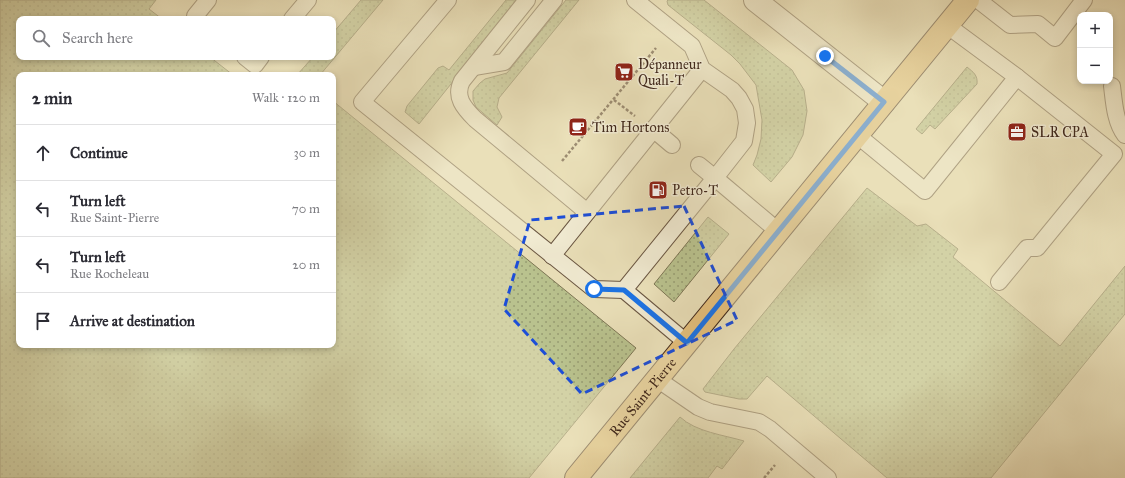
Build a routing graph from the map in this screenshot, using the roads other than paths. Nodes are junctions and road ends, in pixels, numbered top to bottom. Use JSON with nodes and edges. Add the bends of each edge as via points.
{"nodes":[{"id":1,"x":208,"y":0,"type":"edge"},
{"id":2,"x":308,"y":0,"type":"edge"},
{"id":3,"x":448,"y":0,"type":"edge"},
{"id":4,"x":527,"y":0,"type":"edge"},
{"id":5,"x":554,"y":0,"type":"edge"},
{"id":6,"x":635,"y":0,"type":"edge"},
{"id":7,"x":755,"y":0,"type":"edge"},
{"id":8,"x":968,"y":0,"type":"edge"},
{"id":9,"x":978,"y":0,"type":"edge"},
{"id":10,"x":1084,"y":0,"type":"edge"},
{"id":11,"x":195,"y":16,"type":"edge"},
{"id":12,"x":295,"y":16,"type":"edge"},
{"id":13,"x":948,"y":26,"type":"junction"},
{"id":14,"x":249,"y":60,"type":"edge"},
{"id":15,"x":259,"y":60,"type":"edge"},
{"id":16,"x":474,"y":67,"type":"junction"},
{"id":17,"x":702,"y":69,"type":"junction"},
{"id":18,"x":1016,"y":77,"type":"junction"},
{"id":19,"x":1112,"y":86,"type":"dead end"},
{"id":20,"x":884,"y":102,"type":"junction"},
{"id":21,"x":653,"y":129,"type":"junction"},
{"id":22,"x":857,"y":135,"type":"junction"},
{"id":23,"x":1125,"y":135,"type":"edge"},
{"id":24,"x":672,"y":145,"type":"dead end"},
{"id":25,"x":699,"y":165,"type":"dead end"},
{"id":26,"x":715,"y":178,"type":"junction"},
{"id":27,"x":587,"y":212,"type":"junction"},
{"id":28,"x":778,"y":232,"type":"junction"},
{"id":29,"x":552,"y":256,"type":"junction"},
{"id":30,"x":999,"y":282,"type":"dead end"},
{"id":31,"x":624,"y":290,"type":"junction"},
{"id":32,"x":687,"y":343,"type":"junction"},
{"id":33,"x":657,"y":379,"type":"junction"},
{"id":34,"x":576,"y":478,"type":"edge"},
{"id":35,"x":828,"y":478,"type":"edge"}],
"edges":[{"from":1,"to":11,"type":"lane"},
{"from":2,"to":12,"type":"lane"},
{"from":3,"to":29,"type":"lane","via":[[362,102]]},
{"from":4,"to":16,"type":"lane"},
{"from":5,"to":16,"type":"lane","via":[[504,62]]},
{"from":6,"to":17,"type":"lane","via":[[692,46]]},
{"from":7,"to":20,"type":"street"},
{"from":8,"to":13,"type":"main road","name":"Rue Saint-Pierre"},
{"from":9,"to":10,"type":"lane","via":[[1010,25],[1038,24],[1055,38]]},
{"from":13,"to":18,"type":"lane"},
{"from":13,"to":20,"type":"main road","name":"Rue Saint-Pierre"},
{"from":14,"to":15,"type":"lane","via":[[255,65]]},
{"from":16,"to":27,"type":"lane","via":[[458,92],[465,109]]},
{"from":17,"to":21,"type":"lane"},
{"from":17,"to":26,"type":"lane","via":[[739,98],[745,109],[747,123],[744,141]]},
{"from":18,"to":22,"type":"lane","via":[[925,191]]},
{"from":18,"to":30,"type":"lane","via":[[1114,154],[1037,248],[1027,248]]},
{"from":19,"to":23,"type":"lane","via":[[1115,108]]},
{"from":20,"to":22,"type":"main road","name":"Rue Saint-Pierre"},
{"from":21,"to":24,"type":"lane"},
{"from":21,"to":27,"type":"lane"},
{"from":22,"to":28,"type":"main road","name":"Rue Saint-Pierre"},
{"from":25,"to":26,"type":"lane"},
{"from":26,"to":28,"type":"lane"},
{"from":26,"to":31,"type":"lane"},
{"from":27,"to":29,"type":"lane"},
{"from":28,"to":32,"type":"main road","name":"Rue Saint-Pierre"},
{"from":29,"to":31,"type":"lane","via":[[594,289]]},
{"from":31,"to":32,"type":"lane"},
{"from":32,"to":33,"type":"main road","name":"Rue Saint-Pierre"},
{"from":33,"to":34,"type":"main road","name":"Rue Saint-Pierre"},
{"from":33,"to":35,"type":"lane","via":[[698,407],[759,422]]}]}
